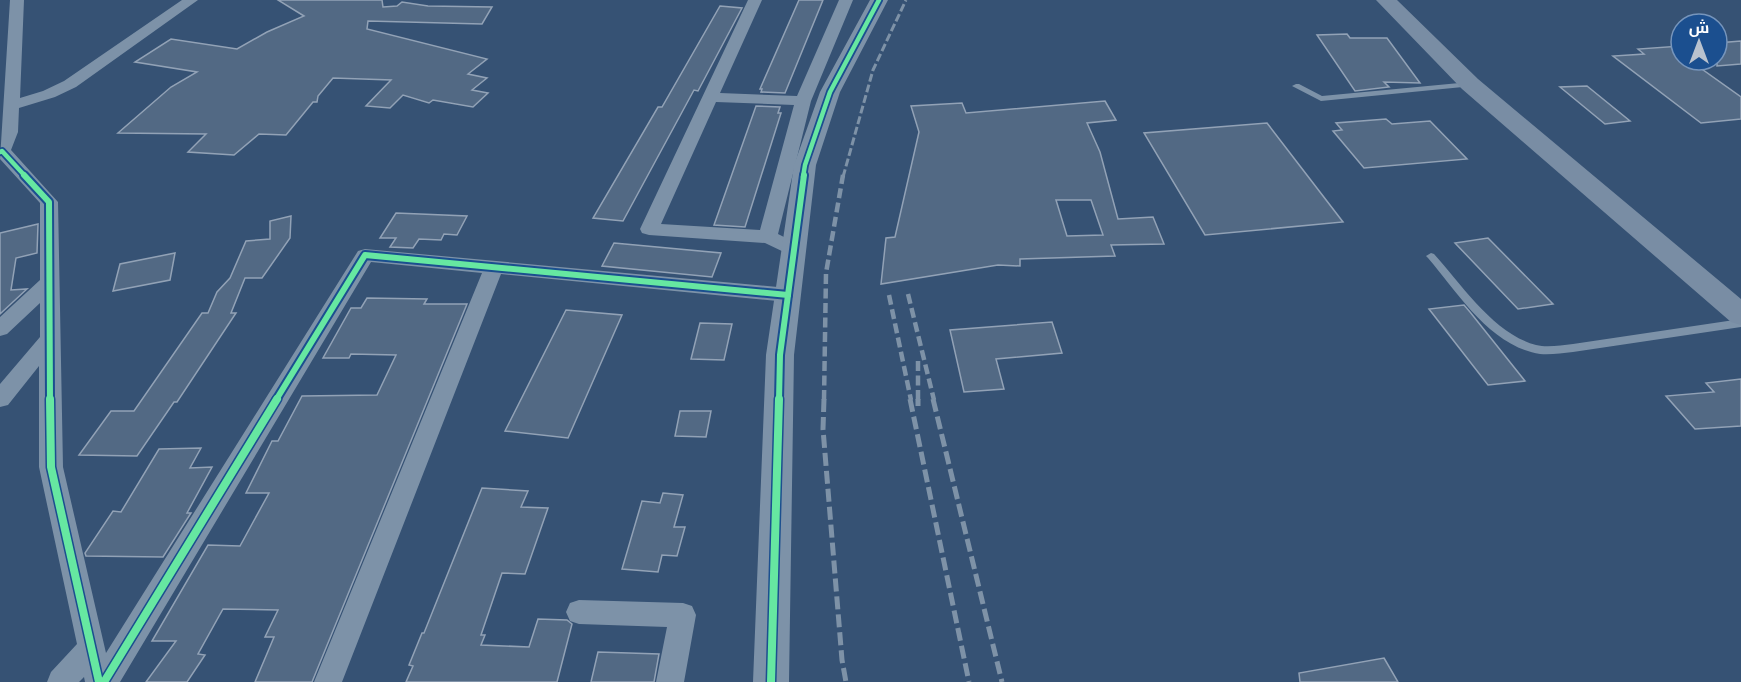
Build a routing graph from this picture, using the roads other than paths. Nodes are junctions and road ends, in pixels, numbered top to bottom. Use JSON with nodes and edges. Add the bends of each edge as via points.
{"nodes":[{"id":1,"x":17,"y":0,"type":"edge"},
{"id":2,"x":191,"y":0,"type":"edge"},
{"id":3,"x":755,"y":0,"type":"edge"},
{"id":4,"x":846,"y":0,"type":"edge"},
{"id":5,"x":879,"y":0,"type":"edge"},
{"id":6,"x":1386,"y":0,"type":"edge"},
{"id":7,"x":1470,"y":84,"type":"junction"},
{"id":8,"x":1296,"y":86,"type":"dead end"},
{"id":9,"x":710,"y":98,"type":"junction"},
{"id":10,"x":803,"y":101,"type":"junction"},
{"id":11,"x":12,"y":105,"type":"junction"},
{"id":12,"x":1,"y":152,"type":"edge"},
{"id":13,"x":768,"y":237,"type":"junction"},
{"id":14,"x":793,"y":249,"type":"junction"},
{"id":15,"x":1431,"y":256,"type":"dead end"},
{"id":16,"x":494,"y":267,"type":"junction"},
{"id":17,"x":50,"y":282,"type":"junction"},
{"id":18,"x":788,"y":295,"type":"junction"},
{"id":19,"x":1741,"y":315,"type":"edge"},
{"id":20,"x":1741,"y":323,"type":"edge"},
{"id":21,"x":0,"y":329,"type":"edge"},
{"id":22,"x":50,"y":339,"type":"junction"},
{"id":23,"x":0,"y":399,"type":"edge"},
{"id":24,"x":579,"y":612,"type":"dead end"},
{"id":25,"x":92,"y":647,"type":"junction"},
{"id":26,"x":61,"y":682,"type":"edge"},
{"id":27,"x":99,"y":682,"type":"edge"},
{"id":28,"x":104,"y":682,"type":"edge"},
{"id":29,"x":328,"y":682,"type":"edge"},
{"id":30,"x":670,"y":682,"type":"edge"},
{"id":31,"x":771,"y":682,"type":"edge"}],
"edges":[{"from":1,"to":11,"type":"street"},
{"from":2,"to":11,"type":"street","via":[[70,84]]},
{"from":3,"to":9,"type":"street"},
{"from":4,"to":10,"type":"street"},
{"from":5,"to":14,"type":"street","via":[[826,102],[805,165]]},
{"from":6,"to":7,"type":"main road"},
{"from":7,"to":8,"type":"lane","via":[[1321,99]]},
{"from":7,"to":19,"type":"main road"},
{"from":9,"to":10,"type":"street"},
{"from":9,"to":13,"type":"street","via":[[649,229]]},
{"from":10,"to":13,"type":"street"},
{"from":11,"to":12,"type":"street","via":[[10,132]]},
{"from":12,"to":17,"type":"street","via":[[49,202]]},
{"from":13,"to":14,"type":"street"},
{"from":14,"to":18,"type":"street"},
{"from":15,"to":20,"type":"lane","via":[[1499,332],[1536,349],[1551,351]]},
{"from":16,"to":18,"type":"street"},
{"from":16,"to":28,"type":"street","via":[[365,255]]},
{"from":16,"to":29,"type":"street"},
{"from":17,"to":21,"type":"street"},
{"from":17,"to":22,"type":"street"},
{"from":18,"to":31,"type":"street","via":[[780,355]]},
{"from":22,"to":23,"type":"street"},
{"from":22,"to":25,"type":"street","via":[[51,467]]},
{"from":24,"to":30,"type":"street","via":[[683,615]]},
{"from":25,"to":26,"type":"street"},
{"from":25,"to":27,"type":"street"}]}
